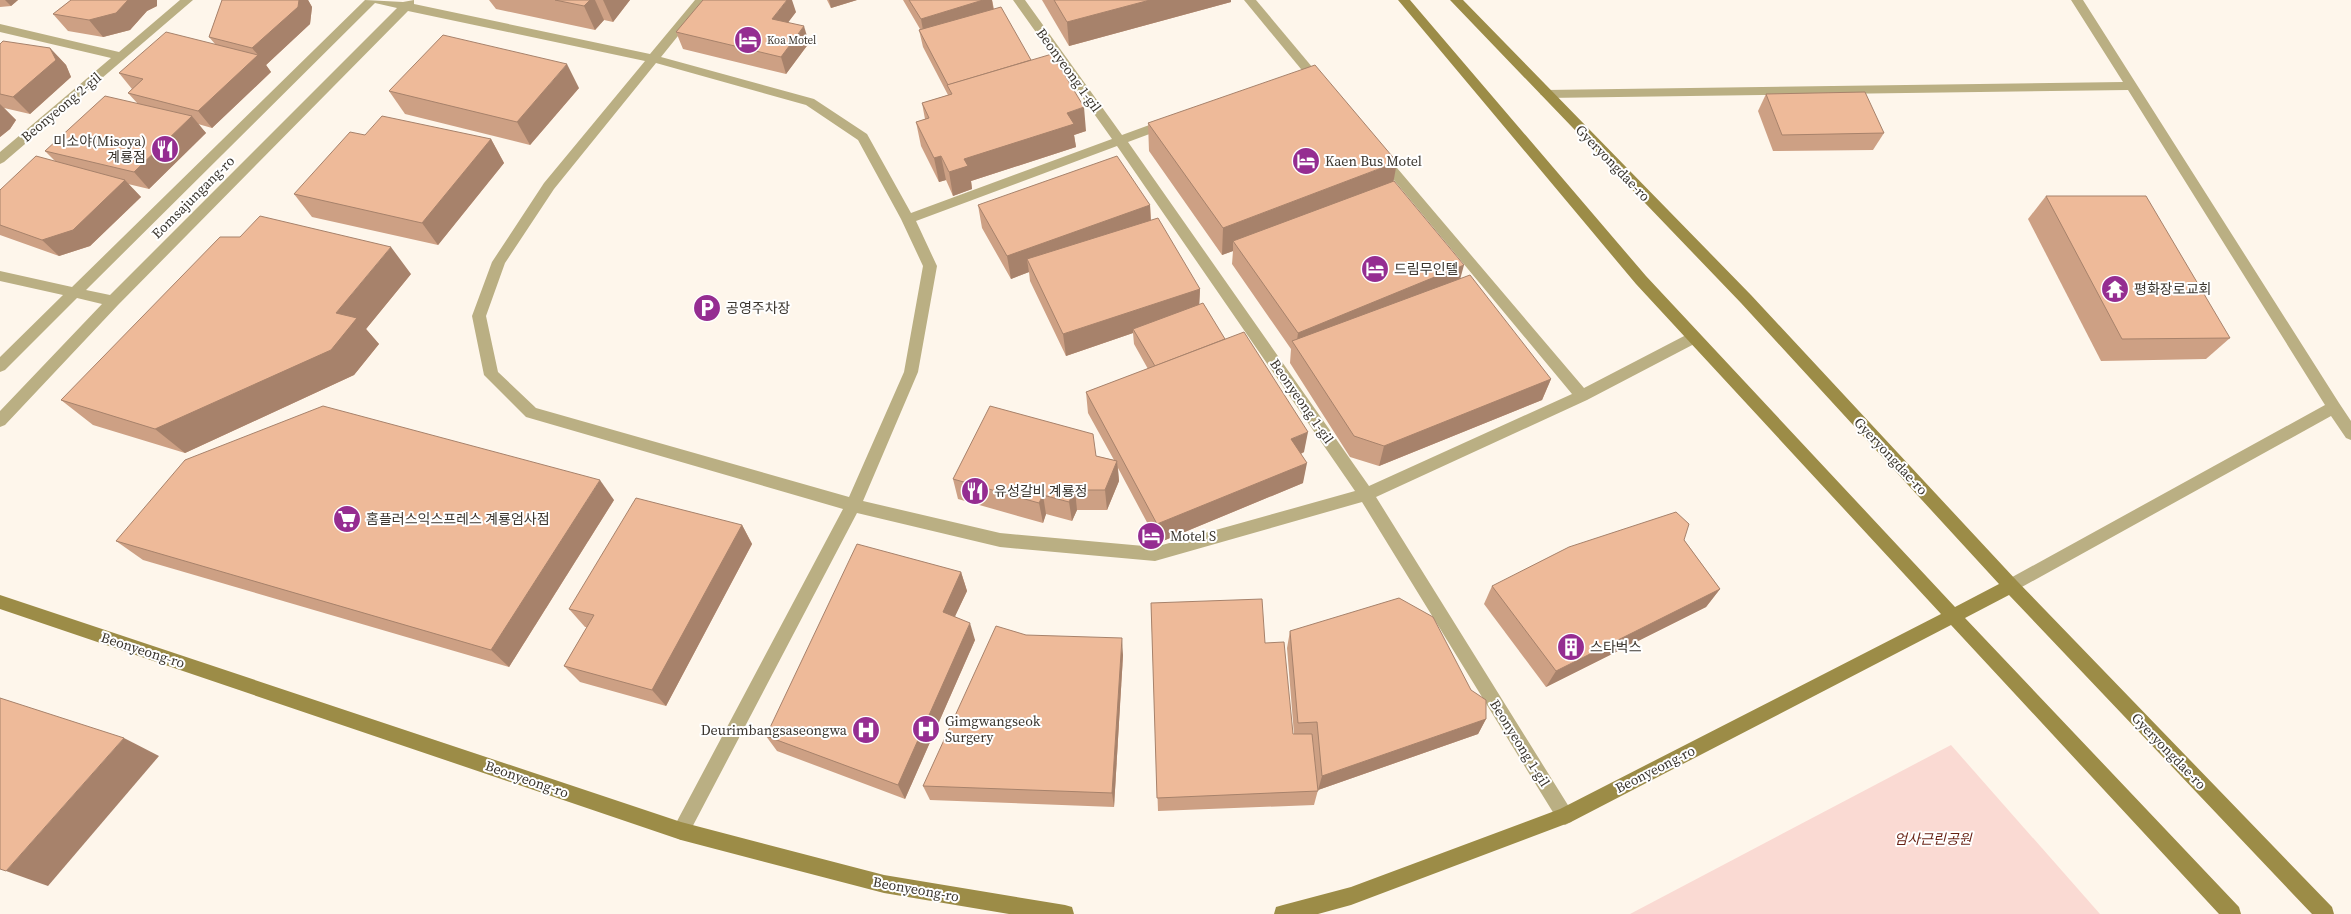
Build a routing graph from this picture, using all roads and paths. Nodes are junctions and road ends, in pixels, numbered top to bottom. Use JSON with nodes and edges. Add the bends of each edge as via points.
{"nodes":[{"id":1,"x":187,"y":0,"type":"edge"},
{"id":2,"x":372,"y":0,"type":"edge"},
{"id":3,"x":376,"y":0,"type":"edge"},
{"id":4,"x":701,"y":0,"type":"edge"},
{"id":5,"x":1019,"y":0,"type":"edge"},
{"id":6,"x":1250,"y":0,"type":"edge"},
{"id":7,"x":1395,"y":0,"type":"edge"},
{"id":8,"x":1404,"y":0,"type":"edge"},
{"id":9,"x":1456,"y":0,"type":"edge"},
{"id":10,"x":2077,"y":0,"type":"edge"},
{"id":11,"x":408,"y":3,"type":"edge"},
{"id":12,"x":1418,"y":16,"type":"junction"},
{"id":13,"x":0,"y":28,"type":"edge"},
{"id":14,"x":121,"y":56,"type":"junction"},
{"id":15,"x":655,"y":59,"type":"junction"},
{"id":16,"x":2131,"y":86,"type":"junction"},
{"id":17,"x":1328,"y":93,"type":"edge"},
{"id":18,"x":1546,"y":94,"type":"junction"},
{"id":19,"x":1183,"y":117,"type":"edge"},
{"id":20,"x":1120,"y":141,"type":"junction"},
{"id":21,"x":1373,"y":146,"type":"edge"},
{"id":22,"x":0,"y":159,"type":"edge"},
{"id":23,"x":908,"y":219,"type":"junction"},
{"id":24,"x":0,"y":276,"type":"edge"},
{"id":25,"x":74,"y":293,"type":"junction"},
{"id":26,"x":113,"y":301,"type":"junction"},
{"id":27,"x":1693,"y":338,"type":"junction"},
{"id":28,"x":0,"y":366,"type":"edge"},
{"id":29,"x":1582,"y":396,"type":"junction"},
{"id":30,"x":2334,"y":407,"type":"junction"},
{"id":31,"x":0,"y":421,"type":"edge"},
{"id":32,"x":2351,"y":434,"type":"edge"},
{"id":33,"x":1366,"y":494,"type":"junction"},
{"id":34,"x":853,"y":505,"type":"junction"},
{"id":35,"x":2011,"y":586,"type":"junction"},
{"id":36,"x":0,"y":602,"type":"edge"},
{"id":37,"x":1952,"y":616,"type":"junction"},
{"id":38,"x":1565,"y":816,"type":"junction"},
{"id":39,"x":681,"y":831,"type":"junction"},
{"id":40,"x":1065,"y":914,"type":"edge"},
{"id":41,"x":1283,"y":914,"type":"edge"},
{"id":42,"x":2232,"y":914,"type":"edge"},
{"id":43,"x":2325,"y":914,"type":"edge"}],
"edges":[{"from":1,"to":14,"type":"street","name":"Beonyeong 2-gil"},
{"from":2,"to":25,"type":"street","name":"Eomsajungang-ro"},
{"from":3,"to":11,"type":"street"},
{"from":4,"to":15,"type":"street"},
{"from":5,"to":20,"type":"street","name":"Beonyeong 1-gil"},
{"from":6,"to":17,"type":"street","via":[[1304,72]]},
{"from":7,"to":12,"type":"main road"},
{"from":8,"to":12,"type":"main road"},
{"from":9,"to":18,"type":"main road","name":"Gyeryongdae-ro"},
{"from":10,"to":16,"type":"street"},
{"from":11,"to":15,"type":"street"},
{"from":11,"to":26,"type":"street","name":"Eomsajungang-ro"},
{"from":12,"to":27,"type":"main road"},
{"from":13,"to":14,"type":"street","name":"Beonyeong 2-gil"},
{"from":14,"to":22,"type":"street","name":"Beonyeong 2-gil"},
{"from":15,"to":23,"type":"street","via":[[810,102],[863,137]]},
{"from":15,"to":34,"type":"street","via":[[549,186],[499,262],[479,316],[491,375],[531,413]]},
{"from":16,"to":18,"type":"street"},
{"from":16,"to":30,"type":"street"},
{"from":18,"to":35,"type":"main road","name":"Gyeryongdae-ro","via":[[1746,298]]},
{"from":19,"to":20,"type":"street"},
{"from":20,"to":23,"type":"street"},
{"from":20,"to":33,"type":"street","name":"Beonyeong 1-gil"},
{"from":21,"to":29,"type":"street"},
{"from":23,"to":34,"type":"street","via":[[930,266],[911,372]]},
{"from":24,"to":25,"type":"street"},
{"from":25,"to":26,"type":"street"},
{"from":25,"to":28,"type":"street","name":"Eomsajungang-ro"},
{"from":26,"to":31,"type":"street","name":"Eomsajungang-ro"},
{"from":27,"to":29,"type":"street"},
{"from":27,"to":37,"type":"main road"},
{"from":29,"to":33,"type":"street"},
{"from":30,"to":32,"type":"street"},
{"from":30,"to":35,"type":"street"},
{"from":33,"to":34,"type":"street","via":[[1155,554],[1000,540]]},
{"from":33,"to":38,"type":"street","name":"Beonyeong 1-gil"},
{"from":34,"to":39,"type":"street"},
{"from":35,"to":37,"type":"main road","name":"Beonyeong-ro"},
{"from":35,"to":43,"type":"main road","name":"Gyeryongdae-ro"},
{"from":36,"to":39,"type":"main road","name":"Beonyeong-ro"},
{"from":37,"to":38,"type":"main road","name":"Beonyeong-ro"},
{"from":37,"to":42,"type":"main road"},
{"from":38,"to":41,"type":"main road","name":"Beonyeong-ro","via":[[1351,896]]},
{"from":39,"to":40,"type":"main road","name":"Beonyeong-ro","via":[[884,884]]}]}
